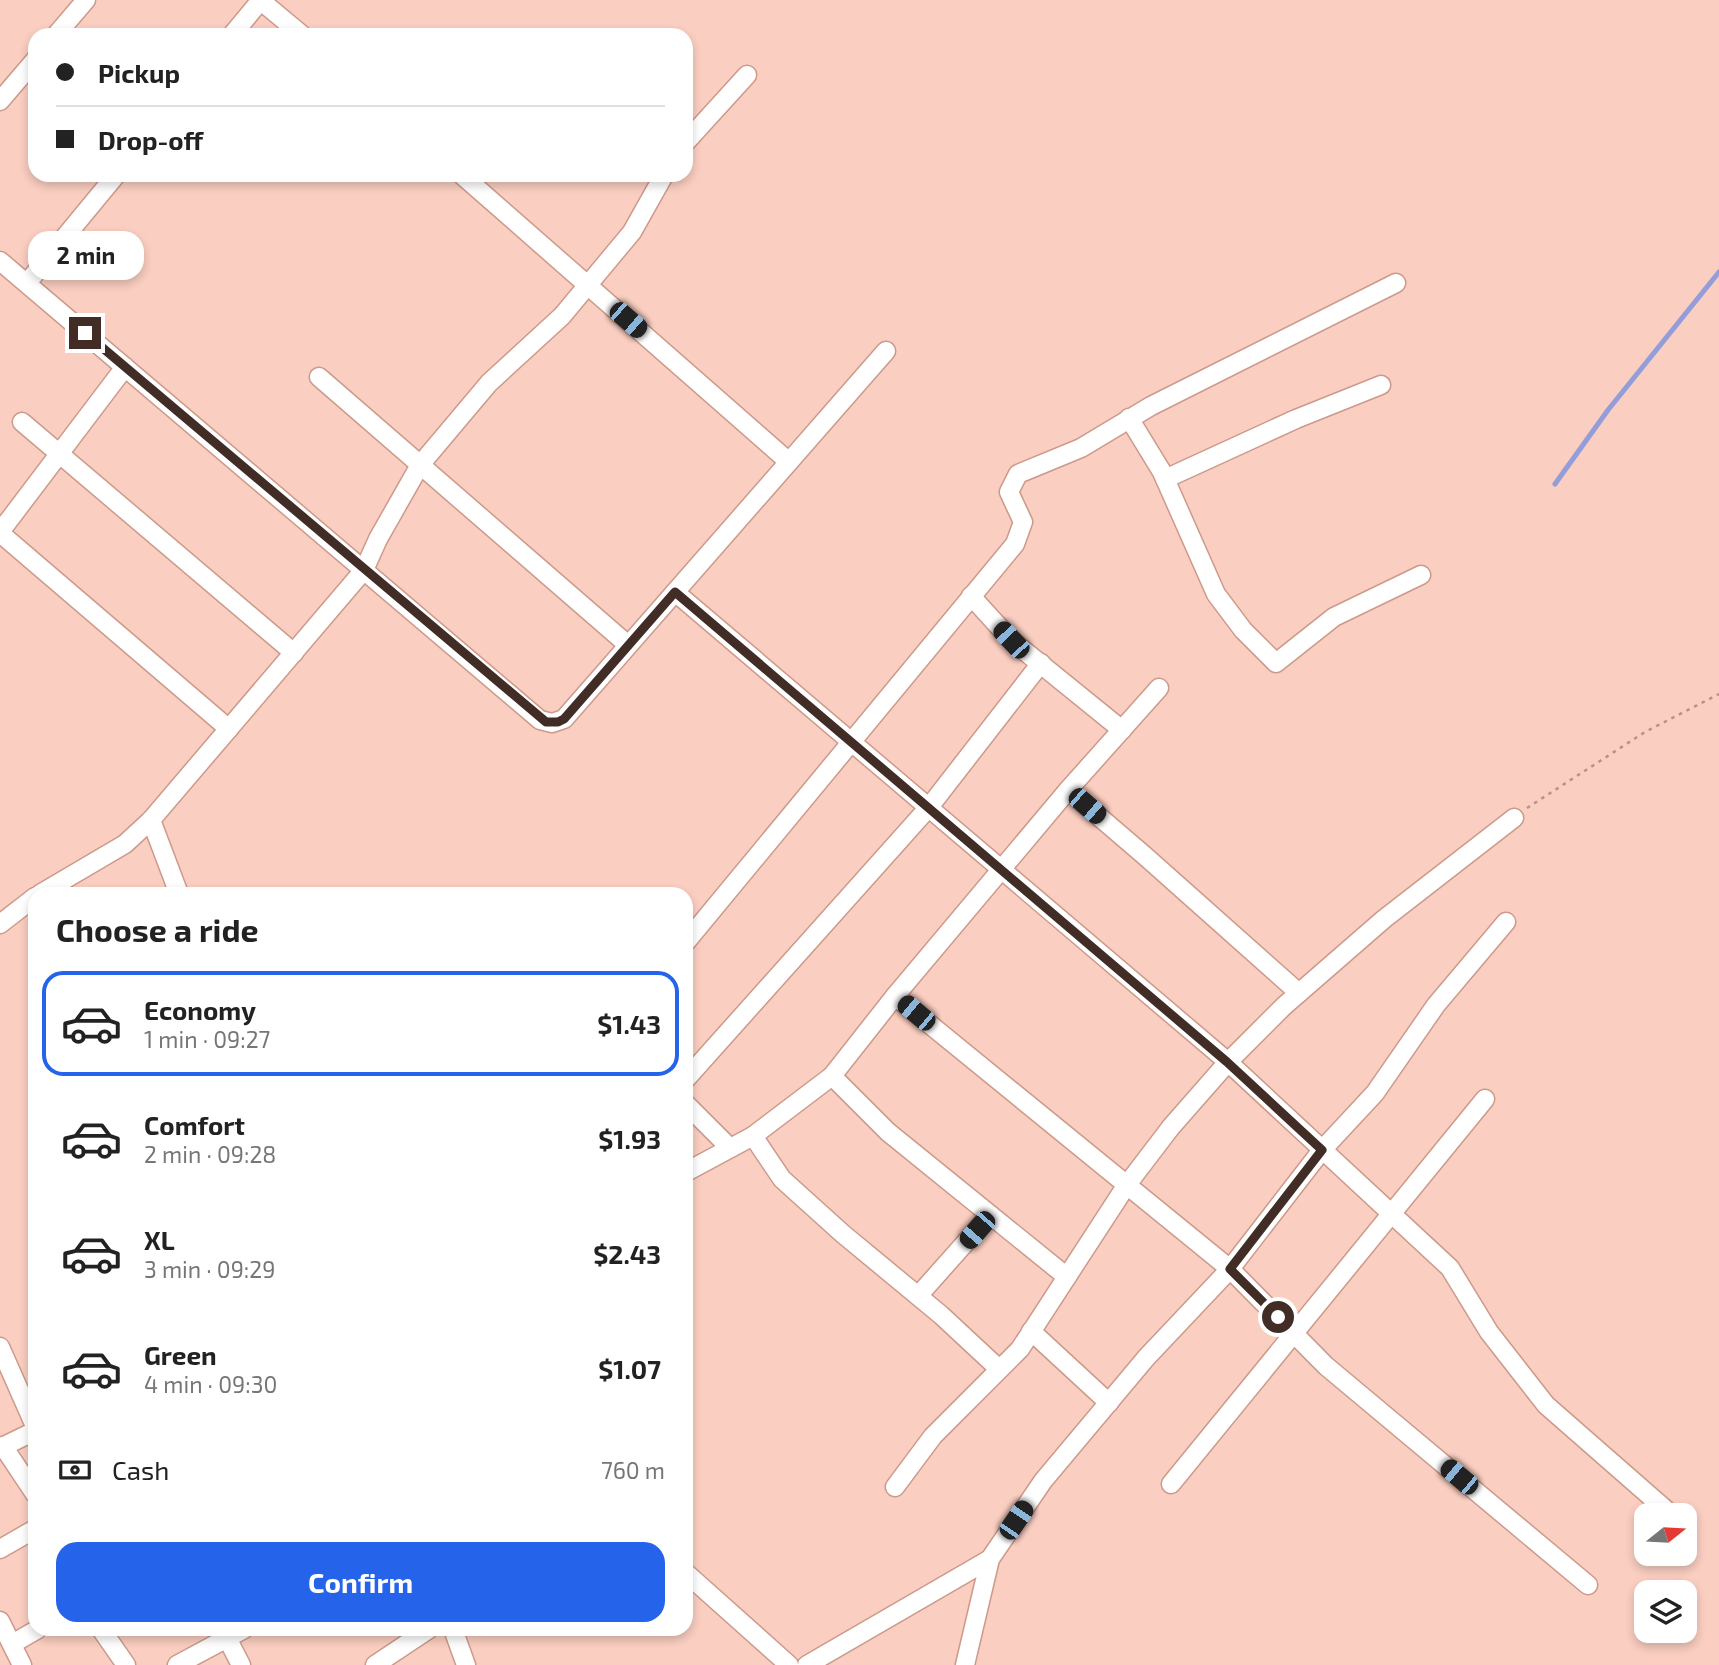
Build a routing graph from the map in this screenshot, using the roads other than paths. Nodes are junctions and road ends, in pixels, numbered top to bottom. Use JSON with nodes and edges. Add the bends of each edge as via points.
{"nodes":[{"id":1,"x":86,"y":0,"type":"edge"},
{"id":2,"x":261,"y":0,"type":"edge"},
{"id":3,"x":62,"y":28,"type":"edge"},
{"id":4,"x":238,"y":28,"type":"edge"},
{"id":5,"x":294,"y":28,"type":"edge"},
{"id":6,"x":28,"y":68,"type":"edge"},
{"id":7,"x":747,"y":75,"type":"dead end"},
{"id":8,"x":0,"y":101,"type":"edge"},
{"id":9,"x":693,"y":134,"type":"edge"},
{"id":10,"x":110,"y":182,"type":"edge"},
{"id":11,"x":470,"y":182,"type":"edge"},
{"id":12,"x":660,"y":182,"type":"edge"},
{"id":13,"x":0,"y":261,"type":"edge"},
{"id":14,"x":27,"y":283,"type":"junction"},
{"id":15,"x":1396,"y":283,"type":"dead end"},
{"id":16,"x":587,"y":285,"type":"junction"},
{"id":17,"x":886,"y":351,"type":"dead end"},
{"id":18,"x":125,"y":367,"type":"junction"},
{"id":19,"x":319,"y":377,"type":"dead end"},
{"id":20,"x":1381,"y":385,"type":"dead end"},
{"id":21,"x":1129,"y":418,"type":"junction"},
{"id":22,"x":22,"y":422,"type":"dead end"},
{"id":23,"x":60,"y":454,"type":"junction"},
{"id":24,"x":789,"y":462,"type":"junction"},
{"id":25,"x":421,"y":465,"type":"junction"},
{"id":26,"x":1165,"y":479,"type":"junction"},
{"id":27,"x":0,"y":533,"type":"edge"},
{"id":28,"x":364,"y":570,"type":"junction"},
{"id":29,"x":1421,"y":575,"type":"dead end"},
{"id":30,"x":675,"y":592,"type":"junction"},
{"id":31,"x":971,"y":596,"type":"junction"},
{"id":32,"x":628,"y":645,"type":"junction"},
{"id":33,"x":294,"y":653,"type":"junction"},
{"id":34,"x":1041,"y":663,"type":"junction"},
{"id":35,"x":1159,"y":688,"type":"dead end"},
{"id":36,"x":229,"y":729,"type":"junction"},
{"id":37,"x":1122,"y":730,"type":"junction"},
{"id":38,"x":853,"y":742,"type":"junction"},
{"id":39,"x":1068,"y":790,"type":"junction"},
{"id":40,"x":930,"y":806,"type":"junction"},
{"id":41,"x":1514,"y":818,"type":"road end"},
{"id":42,"x":150,"y":820,"type":"junction"},
{"id":43,"x":1002,"y":870,"type":"junction"},
{"id":44,"x":52,"y":887,"type":"edge"},
{"id":45,"x":176,"y":887,"type":"edge"},
{"id":46,"x":28,"y":902,"type":"edge"},
{"id":47,"x":1506,"y":922,"type":"dead end"},
{"id":48,"x":0,"y":924,"type":"edge"},
{"id":49,"x":693,"y":934,"type":"edge"},
{"id":50,"x":1299,"y":993,"type":"junction"},
{"id":51,"x":895,"y":996,"type":"junction"},
{"id":52,"x":1227,"y":1062,"type":"junction"},
{"id":53,"x":693,"y":1071,"type":"edge"},
{"id":54,"x":832,"y":1076,"type":"junction"},
{"id":55,"x":1485,"y":1100,"type":"dead end"},
{"id":56,"x":693,"y":1111,"type":"edge"},
{"id":57,"x":752,"y":1136,"type":"junction"},
{"id":58,"x":730,"y":1147,"type":"junction"},
{"id":59,"x":1322,"y":1150,"type":"junction"},
{"id":60,"x":693,"y":1167,"type":"edge"},
{"id":61,"x":1126,"y":1186,"type":"junction"},
{"id":62,"x":1390,"y":1213,"type":"junction"},
{"id":63,"x":990,"y":1215,"type":"junction"},
{"id":64,"x":1230,"y":1269,"type":"junction"},
{"id":65,"x":1067,"y":1277,"type":"junction"},
{"id":66,"x":918,"y":1296,"type":"junction"},
{"id":67,"x":1031,"y":1331,"type":"junction"},
{"id":68,"x":1294,"y":1334,"type":"junction"},
{"id":69,"x":0,"y":1347,"type":"edge"},
{"id":70,"x":999,"y":1369,"type":"junction"},
{"id":71,"x":1109,"y":1403,"type":"junction"},
{"id":72,"x":28,"y":1412,"type":"edge"},
{"id":73,"x":28,"y":1432,"type":"edge"},
{"id":74,"x":1,"y":1447,"type":"edge"},
{"id":75,"x":28,"y":1484,"type":"edge"},
{"id":76,"x":1171,"y":1484,"type":"dead end"},
{"id":77,"x":895,"y":1487,"type":"dead end"},
{"id":78,"x":1658,"y":1503,"type":"edge"},
{"id":79,"x":28,"y":1533,"type":"edge"},
{"id":80,"x":0,"y":1549,"type":"edge"},
{"id":81,"x":989,"y":1559,"type":"junction"},
{"id":82,"x":693,"y":1579,"type":"edge"},
{"id":83,"x":1588,"y":1585,"type":"dead end"},
{"id":84,"x":0,"y":1621,"type":"edge"},
{"id":85,"x":28,"y":1635,"type":"edge"},
{"id":86,"x":106,"y":1636,"type":"edge"},
{"id":87,"x":231,"y":1636,"type":"edge"},
{"id":88,"x":418,"y":1636,"type":"edge"},
{"id":89,"x":456,"y":1636,"type":"edge"},
{"id":90,"x":227,"y":1638,"type":"junction"},
{"id":91,"x":12,"y":1644,"type":"junction"},
{"id":92,"x":22,"y":1665,"type":"edge"},
{"id":93,"x":126,"y":1665,"type":"edge"},
{"id":94,"x":177,"y":1665,"type":"edge"},
{"id":95,"x":240,"y":1665,"type":"edge"},
{"id":96,"x":375,"y":1665,"type":"edge"},
{"id":97,"x":466,"y":1665,"type":"edge"},
{"id":98,"x":789,"y":1665,"type":"edge"},
{"id":99,"x":807,"y":1665,"type":"edge"},
{"id":100,"x":965,"y":1665,"type":"edge"}],
"edges":[{"from":1,"to":3,"type":"street"},
{"from":2,"to":4,"type":"street"},
{"from":2,"to":5,"type":"street"},
{"from":6,"to":8,"type":"street"},
{"from":7,"to":9,"type":"street"},
{"from":10,"to":14,"type":"street"},
{"from":11,"to":16,"type":"street"},
{"from":12,"to":16,"type":"street","via":[[632,232]]},
{"from":13,"to":14,"type":"street"},
{"from":14,"to":18,"type":"street"},
{"from":15,"to":21,"type":"street"},
{"from":16,"to":24,"type":"street"},
{"from":16,"to":25,"type":"street","via":[[562,316],[489,383]]},
{"from":17,"to":24,"type":"street"},
{"from":18,"to":23,"type":"street"},
{"from":18,"to":28,"type":"street"},
{"from":19,"to":25,"type":"street"},
{"from":20,"to":26,"type":"street"},
{"from":21,"to":26,"type":"street"},
{"from":21,"to":31,"type":"street","via":[[1081,448],[1018,474],[1009,492],[1023,522],[1015,544]]},
{"from":22,"to":23,"type":"street"},
{"from":23,"to":27,"type":"street"},
{"from":23,"to":33,"type":"street"},
{"from":24,"to":30,"type":"street"},
{"from":25,"to":28,"type":"street"},
{"from":25,"to":32,"type":"street"},
{"from":26,"to":29,"type":"street","via":[[1216,594],[1276,663],[1334,617]]},
{"from":27,"to":36,"type":"street"},
{"from":28,"to":32,"type":"street","via":[[546,722],[564,719]]},
{"from":28,"to":33,"type":"street"},
{"from":30,"to":32,"type":"street"},
{"from":30,"to":38,"type":"street"},
{"from":31,"to":34,"type":"street","via":[[1011,640]]},
{"from":31,"to":38,"type":"street"},
{"from":33,"to":36,"type":"street"},
{"from":34,"to":37,"type":"street"},
{"from":34,"to":40,"type":"street"},
{"from":35,"to":37,"type":"street"},
{"from":36,"to":42,"type":"street"},
{"from":37,"to":39,"type":"street"},
{"from":38,"to":40,"type":"street"},
{"from":38,"to":49,"type":"street"},
{"from":39,"to":43,"type":"street"},
{"from":39,"to":50,"type":"street"},
{"from":40,"to":43,"type":"street"},
{"from":40,"to":53,"type":"street"},
{"from":41,"to":50,"type":"street","via":[[1384,919]]},
{"from":42,"to":44,"type":"street","via":[[125,844]]},
{"from":42,"to":45,"type":"street"},
{"from":43,"to":51,"type":"street"},
{"from":43,"to":52,"type":"street"},
{"from":46,"to":48,"type":"street"},
{"from":47,"to":59,"type":"street","via":[[1436,1005],[1375,1093]]},
{"from":50,"to":52,"type":"street"},
{"from":51,"to":54,"type":"street"},
{"from":51,"to":61,"type":"street"},
{"from":52,"to":59,"type":"street"},
{"from":52,"to":61,"type":"street"},
{"from":54,"to":57,"type":"street"},
{"from":54,"to":63,"type":"street","via":[[888,1132]]},
{"from":55,"to":62,"type":"street"},
{"from":56,"to":58,"type":"street"},
{"from":57,"to":58,"type":"street"},
{"from":57,"to":66,"type":"street","via":[[782,1179]]},
{"from":58,"to":60,"type":"street"},
{"from":59,"to":62,"type":"street"},
{"from":59,"to":64,"type":"street"},
{"from":61,"to":64,"type":"street"},
{"from":61,"to":65,"type":"street"},
{"from":62,"to":68,"type":"street"},
{"from":62,"to":78,"type":"street","via":[[1450,1268],[1489,1332],[1546,1405]]},
{"from":63,"to":65,"type":"street"},
{"from":63,"to":66,"type":"street"},
{"from":64,"to":68,"type":"street"},
{"from":64,"to":71,"type":"street"},
{"from":65,"to":67,"type":"street"},
{"from":66,"to":70,"type":"street"},
{"from":67,"to":70,"type":"street"},
{"from":67,"to":71,"type":"street"},
{"from":68,"to":76,"type":"street"},
{"from":68,"to":83,"type":"street","via":[[1326,1366]]},
{"from":69,"to":72,"type":"street"},
{"from":70,"to":77,"type":"street","via":[[933,1436]]},
{"from":71,"to":81,"type":"street","via":[[1043,1481]]},
{"from":73,"to":74,"type":"street"},
{"from":74,"to":75,"type":"street"},
{"from":79,"to":80,"type":"street"},
{"from":81,"to":99,"type":"street"},
{"from":81,"to":100,"type":"street"},
{"from":82,"to":98,"type":"street"},
{"from":84,"to":91,"type":"street"},
{"from":85,"to":91,"type":"street"},
{"from":86,"to":93,"type":"street"},
{"from":87,"to":90,"type":"street"},
{"from":88,"to":96,"type":"street"},
{"from":89,"to":97,"type":"street"},
{"from":90,"to":94,"type":"street"},
{"from":90,"to":95,"type":"street"},
{"from":91,"to":92,"type":"street"}]}
